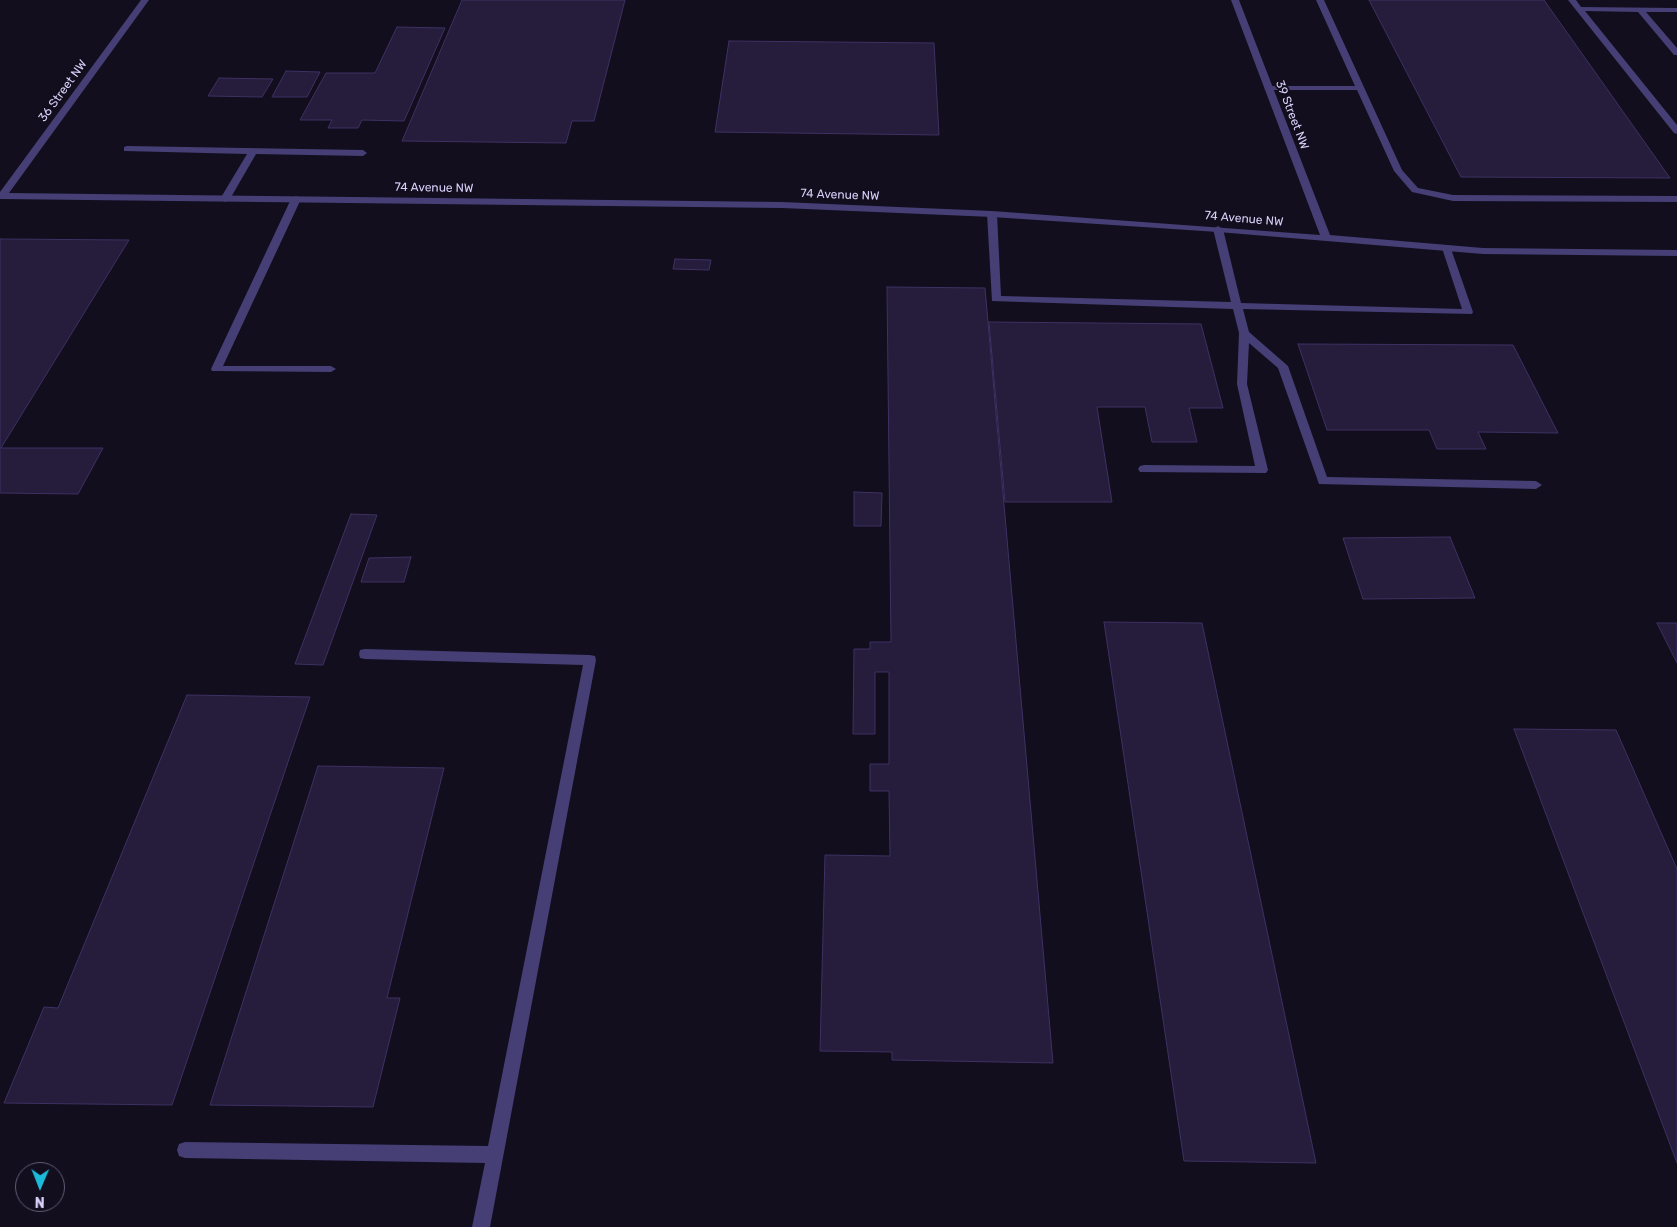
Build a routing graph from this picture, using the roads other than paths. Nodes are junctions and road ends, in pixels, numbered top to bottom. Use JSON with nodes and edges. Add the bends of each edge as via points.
{"nodes":[{"id":1,"x":145,"y":0,"type":"edge"},
{"id":2,"x":1235,"y":0,"type":"edge"},
{"id":3,"x":1320,"y":0,"type":"edge"},
{"id":4,"x":1572,"y":0,"type":"edge"},
{"id":5,"x":1580,"y":10,"type":"junction"},
{"id":6,"x":1640,"y":10,"type":"junction"},
{"id":7,"x":1677,"y":10,"type":"edge"},
{"id":8,"x":1677,"y":53,"type":"edge"},
{"id":9,"x":1268,"y":88,"type":"junction"},
{"id":10,"x":1360,"y":88,"type":"junction"},
{"id":11,"x":1674,"y":123,"type":"edge"},
{"id":12,"x":1677,"y":130,"type":"edge"},
{"id":13,"x":127,"y":150,"type":"dead end"},
{"id":14,"x":253,"y":151,"type":"junction"},
{"id":15,"x":363,"y":153,"type":"dead end"},
{"id":16,"x":1,"y":196,"type":"edge"},
{"id":17,"x":225,"y":199,"type":"junction"},
{"id":18,"x":296,"y":199,"type":"junction"},
{"id":19,"x":1677,"y":199,"type":"edge"},
{"id":20,"x":992,"y":214,"type":"junction"},
{"id":21,"x":1218,"y":229,"type":"junction"},
{"id":22,"x":1326,"y":238,"type":"junction"},
{"id":23,"x":1447,"y":248,"type":"junction"},
{"id":24,"x":1677,"y":252,"type":"edge"},
{"id":25,"x":1236,"y":306,"type":"junction"},
{"id":26,"x":1244,"y":333,"type":"junction"},
{"id":27,"x":331,"y":369,"type":"dead end"},
{"id":28,"x":1144,"y":469,"type":"dead end"},
{"id":29,"x":1536,"y":485,"type":"dead end"},
{"id":30,"x":365,"y":654,"type":"dead end"},
{"id":31,"x":186,"y":1150,"type":"dead end"},
{"id":32,"x":495,"y":1155,"type":"junction"},
{"id":33,"x":481,"y":1227,"type":"edge"}],
"edges":[{"from":1,"to":16,"type":"street","name":"36 Street NW"},
{"from":2,"to":9,"type":"street","name":"39 Street NW"},
{"from":3,"to":10,"type":"street"},
{"from":4,"to":5,"type":"street"},
{"from":5,"to":6,"type":"street"},
{"from":5,"to":11,"type":"street"},
{"from":6,"to":7,"type":"street"},
{"from":6,"to":8,"type":"street"},
{"from":9,"to":10,"type":"street"},
{"from":9,"to":22,"type":"street","name":"39 Street NW"},
{"from":10,"to":19,"type":"street","via":[[1398,171],[1415,190],[1453,198]]},
{"from":11,"to":12,"type":"street"},
{"from":13,"to":14,"type":"street"},
{"from":14,"to":15,"type":"street"},
{"from":14,"to":17,"type":"street"},
{"from":16,"to":17,"type":"street","name":"74 Avenue NW"},
{"from":17,"to":18,"type":"street","name":"74 Avenue NW"},
{"from":18,"to":20,"type":"street","name":"74 Avenue NW","via":[[782,205]]},
{"from":18,"to":27,"type":"street","via":[[216,368]]},
{"from":20,"to":21,"type":"street","name":"74 Avenue NW"},
{"from":20,"to":25,"type":"street","via":[[996,299]]},
{"from":21,"to":22,"type":"street","name":"74 Avenue NW"},
{"from":21,"to":25,"type":"street"},
{"from":22,"to":23,"type":"street","name":"74 Avenue NW"},
{"from":23,"to":24,"type":"street","name":"74 Avenue NW","via":[[1556,253]]},
{"from":23,"to":25,"type":"street","via":[[1468,312]]},
{"from":25,"to":26,"type":"street"},
{"from":26,"to":28,"type":"street","via":[[1242,384],[1262,470]]},
{"from":26,"to":29,"type":"street","via":[[1284,366],[1322,481]]},
{"from":30,"to":32,"type":"street","via":[[590,660]]},
{"from":31,"to":32,"type":"street"},
{"from":32,"to":33,"type":"street"}]}
